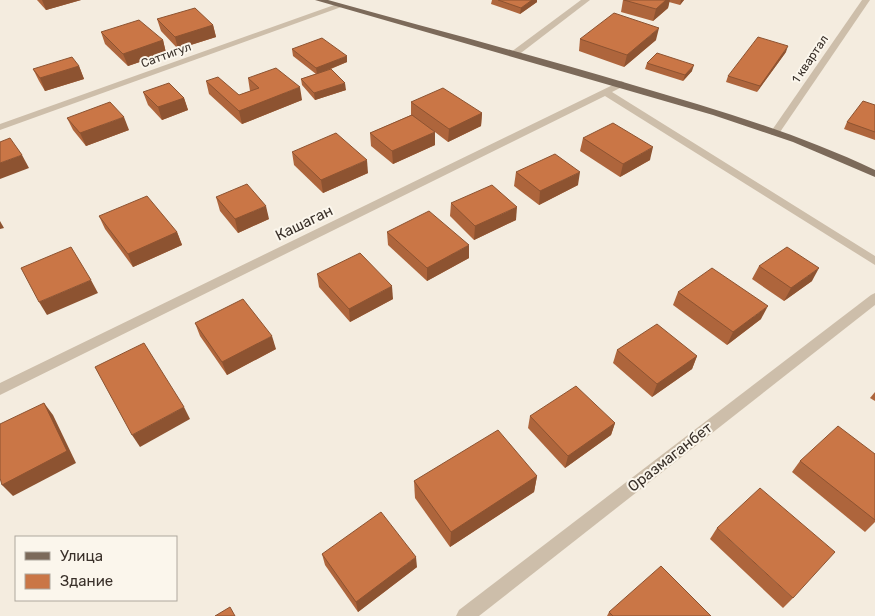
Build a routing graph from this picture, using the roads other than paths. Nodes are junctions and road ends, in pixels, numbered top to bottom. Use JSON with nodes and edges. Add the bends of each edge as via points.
{"nodes":[{"id":1,"x":319,"y":0,"type":"edge"},
{"id":2,"x":586,"y":0,"type":"edge"},
{"id":3,"x":866,"y":0,"type":"edge"},
{"id":4,"x":340,"y":6,"type":"junction"},
{"id":5,"x":514,"y":54,"type":"junction"},
{"id":6,"x":621,"y":84,"type":"junction"},
{"id":7,"x":605,"y":92,"type":"junction"},
{"id":8,"x":0,"y":127,"type":"edge"},
{"id":9,"x":775,"y":133,"type":"junction"},
{"id":10,"x":875,"y":174,"type":"edge"},
{"id":11,"x":875,"y":261,"type":"edge"},
{"id":12,"x":875,"y":298,"type":"edge"},
{"id":13,"x":0,"y":389,"type":"edge"},
{"id":14,"x":465,"y":616,"type":"edge"}],
"edges":[{"from":1,"to":4,"type":"main road"},
{"from":2,"to":5,"type":"street"},
{"from":3,"to":9,"type":"street","name":"1 квартал"},
{"from":4,"to":5,"type":"main road"},
{"from":4,"to":8,"type":"street","name":"Саттигул"},
{"from":5,"to":6,"type":"main road"},
{"from":6,"to":7,"type":"street","name":"Кашаган"},
{"from":6,"to":9,"type":"main road"},
{"from":7,"to":11,"type":"street"},
{"from":7,"to":13,"type":"street","name":"Кашаган"},
{"from":9,"to":10,"type":"main road"},
{"from":12,"to":14,"type":"street","name":"Оразмаганбет"}]}
